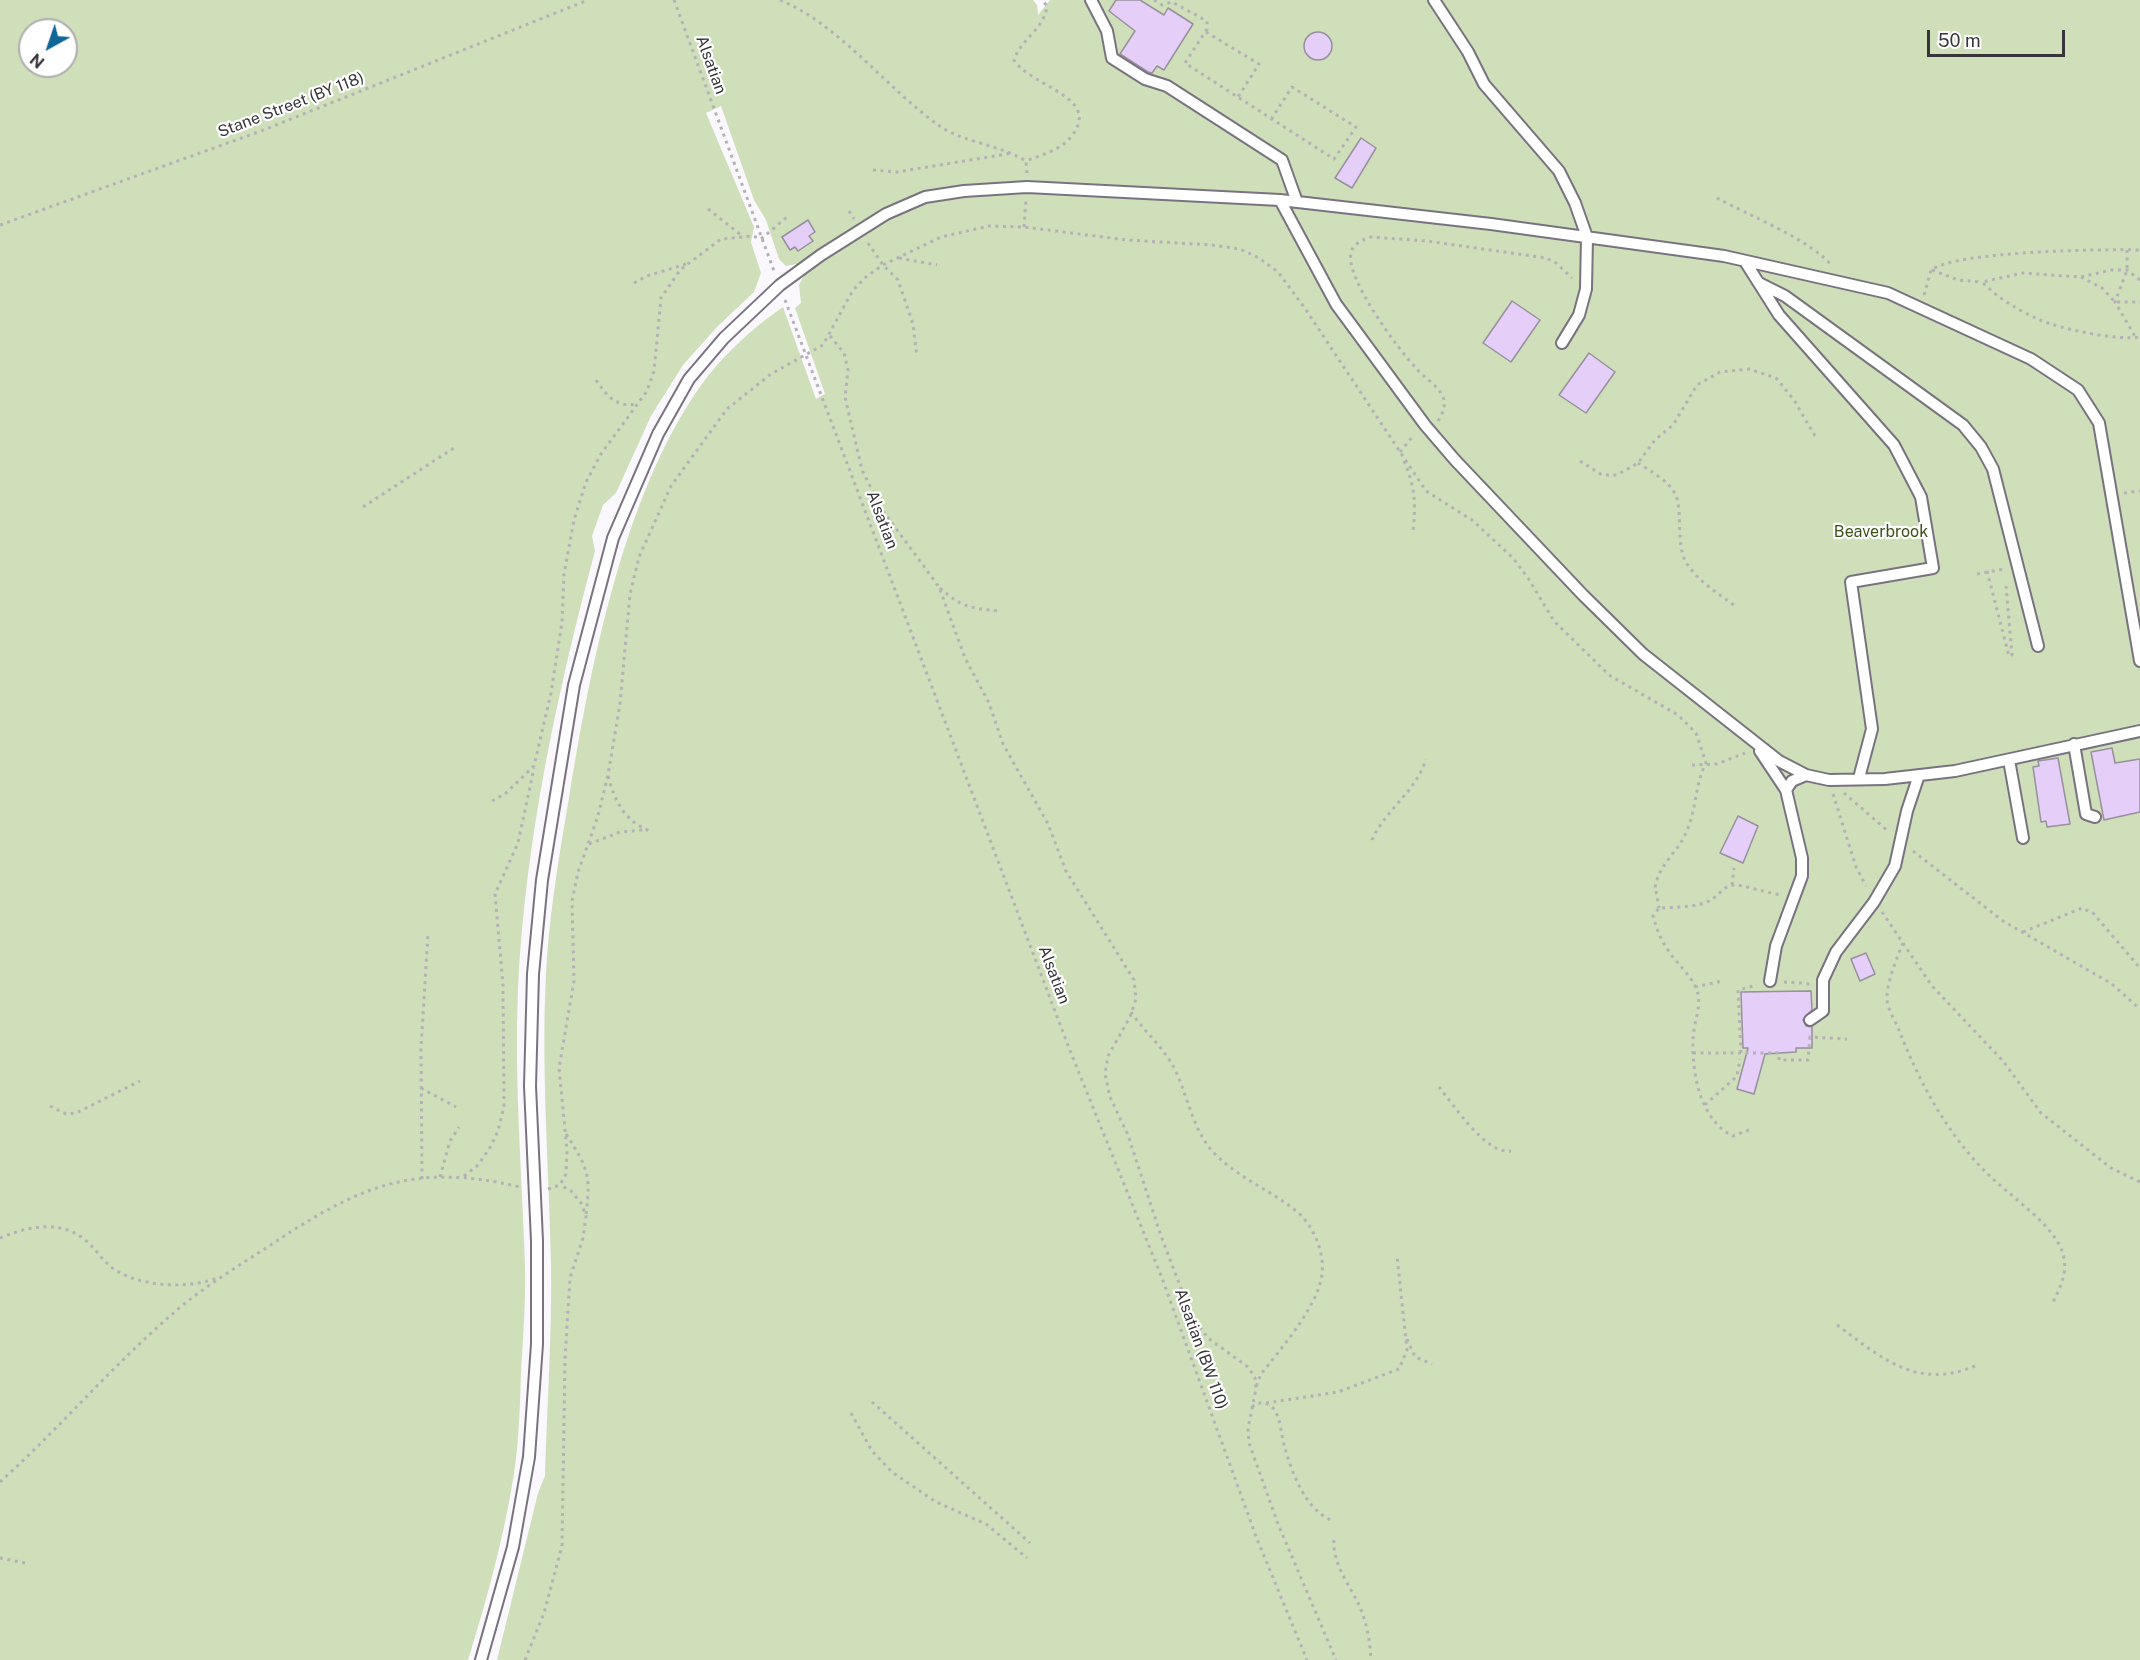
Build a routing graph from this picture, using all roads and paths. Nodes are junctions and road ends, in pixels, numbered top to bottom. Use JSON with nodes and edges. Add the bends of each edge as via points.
{"nodes":[{"id":1,"x":588,"y":0,"type":"edge"},
{"id":2,"x":674,"y":0,"type":"edge"},
{"id":3,"x":780,"y":0,"type":"edge"},
{"id":4,"x":1042,"y":0,"type":"edge"},
{"id":5,"x":1154,"y":0,"type":"edge"},
{"id":6,"x":1434,"y":0,"type":"edge"},
{"id":7,"x":1094,"y":2,"type":"edge"},
{"id":8,"x":1205,"y":32,"type":"junction"},
{"id":9,"x":1238,"y":97,"type":"junction"},
{"id":10,"x":1272,"y":118,"type":"junction"},
{"id":11,"x":1013,"y":153,"type":"junction"},
{"id":12,"x":1026,"y":161,"type":"junction"},
{"id":13,"x":873,"y":170,"type":"dead end"},
{"id":14,"x":1027,"y":187,"type":"junction"},
{"id":15,"x":1717,"y":198,"type":"dead end"},
{"id":16,"x":1280,"y":200,"type":"junction"},
{"id":17,"x":1297,"y":202,"type":"junction"},
{"id":18,"x":708,"y":209,"type":"dead end"},
{"id":19,"x":787,"y":217,"type":"dead end"},
{"id":20,"x":0,"y":225,"type":"edge"},
{"id":21,"x":1024,"y":227,"type":"junction"},
{"id":22,"x":742,"y":236,"type":"junction"},
{"id":23,"x":1587,"y":237,"type":"junction"},
{"id":24,"x":761,"y":239,"type":"junction"},
{"id":25,"x":2127,"y":249,"type":"junction"},
{"id":26,"x":2140,"y":250,"type":"edge"},
{"id":27,"x":897,"y":258,"type":"junction"},
{"id":28,"x":688,"y":263,"type":"junction"},
{"id":29,"x":1746,"y":263,"type":"junction"},
{"id":30,"x":883,"y":265,"type":"junction"},
{"id":31,"x":937,"y":265,"type":"dead end"},
{"id":32,"x":1931,"y":270,"type":"junction"},
{"id":33,"x":2127,"y":270,"type":"junction"},
{"id":34,"x":2140,"y":273,"type":"edge"},
{"id":35,"x":2134,"y":275,"type":"junction"},
{"id":36,"x":2081,"y":277,"type":"junction"},
{"id":37,"x":1833,"y":279,"type":"junction"},
{"id":38,"x":2140,"y":280,"type":"edge"},
{"id":39,"x":1983,"y":282,"type":"junction"},
{"id":40,"x":634,"y":283,"type":"dead end"},
{"id":41,"x":1759,"y":283,"type":"junction"},
{"id":42,"x":780,"y":285,"type":"junction"},
{"id":43,"x":1586,"y":288,"type":"junction"},
{"id":44,"x":2115,"y":302,"type":"junction"},
{"id":45,"x":2140,"y":303,"type":"edge"},
{"id":46,"x":1921,"y":307,"type":"junction"},
{"id":47,"x":830,"y":336,"type":"junction"},
{"id":48,"x":2138,"y":337,"type":"edge"},
{"id":49,"x":1562,"y":343,"type":"dead end"},
{"id":50,"x":805,"y":356,"type":"junction"},
{"id":51,"x":918,"y":357,"type":"dead end"},
{"id":52,"x":596,"y":380,"type":"dead end"},
{"id":53,"x":637,"y":404,"type":"junction"},
{"id":54,"x":1425,"y":424,"type":"junction"},
{"id":55,"x":1815,"y":436,"type":"dead end"},
{"id":56,"x":457,"y":446,"type":"dead end"},
{"id":57,"x":1400,"y":452,"type":"junction"},
{"id":58,"x":1580,"y":461,"type":"dead end"},
{"id":59,"x":1638,"y":463,"type":"junction"},
{"id":60,"x":363,"y":507,"type":"dead end"},
{"id":61,"x":1413,"y":531,"type":"dead end"},
{"id":62,"x":2004,"y":569,"type":"dead end"},
{"id":63,"x":1987,"y":571,"type":"junction"},
{"id":64,"x":1977,"y":574,"type":"dead end"},
{"id":65,"x":2006,"y":580,"type":"dead end"},
{"id":66,"x":939,"y":587,"type":"junction"},
{"id":67,"x":1735,"y":606,"type":"dead end"},
{"id":68,"x":998,"y":611,"type":"dead end"},
{"id":69,"x":2038,"y":646,"type":"dead end"},
{"id":70,"x":2140,"y":661,"type":"edge"},
{"id":71,"x":2140,"y":731,"type":"edge"},
{"id":72,"x":2074,"y":744,"type":"junction"},
{"id":73,"x":1754,"y":748,"type":"junction"},
{"id":74,"x":1426,"y":759,"type":"dead end"},
{"id":75,"x":2010,"y":760,"type":"junction"},
{"id":76,"x":1692,"y":765,"type":"dead end"},
{"id":77,"x":1705,"y":765,"type":"junction"},
{"id":78,"x":534,"y":766,"type":"junction"},
{"id":79,"x":608,"y":775,"type":"junction"},
{"id":80,"x":1806,"y":775,"type":"junction"},
{"id":81,"x":1919,"y":775,"type":"junction"},
{"id":82,"x":1859,"y":778,"type":"junction"},
{"id":83,"x":1829,"y":780,"type":"junction"},
{"id":84,"x":1786,"y":790,"type":"junction"},
{"id":85,"x":492,"y":801,"type":"dead end"},
{"id":86,"x":2095,"y":817,"type":"dead end"},
{"id":87,"x":2023,"y":838,"type":"dead end"},
{"id":88,"x":1372,"y":840,"type":"dead end"},
{"id":89,"x":1899,"y":840,"type":"junction"},
{"id":90,"x":588,"y":845,"type":"junction"},
{"id":91,"x":1734,"y":868,"type":"dead end"},
{"id":92,"x":1732,"y":885,"type":"junction"},
{"id":93,"x":1794,"y":898,"type":"junction"},
{"id":94,"x":1872,"y":898,"type":"junction"},
{"id":95,"x":1659,"y":908,"type":"junction"},
{"id":96,"x":2022,"y":932,"type":"junction"},
{"id":97,"x":428,"y":934,"type":"dead end"},
{"id":98,"x":1903,"y":943,"type":"junction"},
{"id":99,"x":2140,"y":968,"type":"edge"},
{"id":100,"x":1722,"y":981,"type":"dead end"},
{"id":101,"x":1770,"y":981,"type":"junction"},
{"id":102,"x":1824,"y":985,"type":"junction"},
{"id":103,"x":1695,"y":987,"type":"junction"},
{"id":104,"x":2140,"y":1009,"type":"edge"},
{"id":105,"x":1131,"y":1012,"type":"junction"},
{"id":106,"x":1810,"y":1020,"type":"dead end"},
{"id":107,"x":1847,"y":1039,"type":"dead end"},
{"id":108,"x":1069,"y":1048,"type":"joint"},
{"id":109,"x":1693,"y":1053,"type":"junction"},
{"id":110,"x":1741,"y":1053,"type":"junction"},
{"id":111,"x":1740,"y":1059,"type":"dead end"},
{"id":112,"x":140,"y":1081,"type":"dead end"},
{"id":113,"x":421,"y":1087,"type":"junction"},
{"id":114,"x":1439,"y":1087,"type":"dead end"},
{"id":115,"x":1705,"y":1105,"type":"junction"},
{"id":116,"x":50,"y":1106,"type":"dead end"},
{"id":117,"x":456,"y":1107,"type":"dead end"},
{"id":118,"x":459,"y":1127,"type":"dead end"},
{"id":119,"x":1749,"y":1130,"type":"dead end"},
{"id":120,"x":566,"y":1133,"type":"junction"},
{"id":121,"x":1511,"y":1151,"type":"dead end"},
{"id":122,"x":440,"y":1177,"type":"junction"},
{"id":123,"x":463,"y":1177,"type":"junction"},
{"id":124,"x":422,"y":1179,"type":"junction"},
{"id":125,"x":2140,"y":1182,"type":"edge"},
{"id":126,"x":560,"y":1185,"type":"junction"},
{"id":127,"x":535,"y":1190,"type":"junction"},
{"id":128,"x":585,"y":1222,"type":"junction"},
{"id":129,"x":0,"y":1238,"type":"edge"},
{"id":130,"x":1397,"y":1256,"type":"dead end"},
{"id":131,"x":224,"y":1276,"type":"junction"},
{"id":132,"x":2053,"y":1302,"type":"dead end"},
{"id":133,"x":1837,"y":1325,"type":"dead end"},
{"id":134,"x":1405,"y":1331,"type":"junction"},
{"id":135,"x":1432,"y":1364,"type":"dead end"},
{"id":136,"x":1975,"y":1366,"type":"dead end"},
{"id":137,"x":1256,"y":1389,"type":"junction"},
{"id":138,"x":872,"y":1402,"type":"dead end"},
{"id":139,"x":1266,"y":1403,"type":"junction"},
{"id":140,"x":1251,"y":1408,"type":"junction"},
{"id":141,"x":851,"y":1413,"type":"dead end"},
{"id":142,"x":0,"y":1482,"type":"edge"},
{"id":143,"x":1333,"y":1521,"type":"dead end"},
{"id":144,"x":1334,"y":1540,"type":"dead end"},
{"id":145,"x":1030,"y":1543,"type":"dead end"},
{"id":146,"x":0,"y":1558,"type":"edge"},
{"id":147,"x":1027,"y":1558,"type":"dead end"},
{"id":148,"x":25,"y":1563,"type":"dead end"},
{"id":149,"x":481,"y":1660,"type":"edge"},
{"id":150,"x":525,"y":1660,"type":"edge"},
{"id":151,"x":1307,"y":1660,"type":"edge"},
{"id":152,"x":1336,"y":1660,"type":"edge"},
{"id":153,"x":1371,"y":1660,"type":"edge"}],
"edges":[{"from":1,"to":20,"type":"path","name":"Stane Street (BY 118)","via":[[261,131]]},
{"from":2,"to":24,"type":"path","name":"Alsatian"},
{"from":3,"to":11,"type":"path","via":[[840,40],[944,129]]},
{"from":4,"to":12,"type":"path","via":[[1047,6],[1045,18],[1017,49],[1014,60],[1021,70],[1065,94],[1076,105],[1080,119],[1075,133],[1060,148]]},
{"from":5,"to":8,"type":"path","via":[[1162,5],[1172,2],[1207,21]]},
{"from":6,"to":23,"type":"lane","via":[[1484,84],[1559,171]]},
{"from":7,"to":17,"type":"lane","via":[[1107,31],[1112,58],[1145,79],[1167,86],[1282,160]]},
{"from":8,"to":9,"type":"path","via":[[1185,63]]},
{"from":8,"to":9,"type":"path","via":[[1258,64]]},
{"from":9,"to":10,"type":"path"},
{"from":10,"to":10,"type":"path","via":[[1334,159],[1356,127],[1292,87]]},
{"from":11,"to":12,"type":"path"},
{"from":11,"to":13,"type":"path","via":[[897,172]]},
{"from":12,"to":14,"type":"path"},
{"from":14,"to":16,"type":"lane"},
{"from":14,"to":21,"type":"path"},
{"from":14,"to":42,"type":"lane","via":[[964,190],[925,197],[886,214]]},
{"from":15,"to":37,"type":"path","via":[[1824,255],[1834,268]]},
{"from":16,"to":17,"type":"lane"},
{"from":16,"to":54,"type":"lane","via":[[1336,304]]},
{"from":17,"to":23,"type":"lane"},
{"from":18,"to":22,"type":"path"},
{"from":19,"to":24,"type":"path"},
{"from":21,"to":27,"type":"path","via":[[989,226],[942,237]]},
{"from":21,"to":57,"type":"path","via":[[1127,240],[1212,245],[1240,249],[1259,258],[1278,272],[1298,298]]},
{"from":22,"to":24,"type":"path"},
{"from":22,"to":28,"type":"path","via":[[721,239]]},
{"from":23,"to":29,"type":"lane","via":[[1724,256]]},
{"from":23,"to":43,"type":"lane"},
{"from":24,"to":42,"type":"path","name":"Alsatian"},
{"from":25,"to":26,"type":"path"},
{"from":25,"to":32,"type":"path","via":[[1996,255],[1940,263]]},
{"from":25,"to":33,"type":"path"},
{"from":27,"to":30,"type":"path"},
{"from":27,"to":31,"type":"path"},
{"from":28,"to":40,"type":"path"},
{"from":28,"to":53,"type":"path","via":[[661,298],[654,371]]},
{"from":29,"to":37,"type":"lane"},
{"from":29,"to":41,"type":"lane"},
{"from":30,"to":47,"type":"path","via":[[853,290]]},
{"from":30,"to":51,"type":"path","via":[[898,280],[904,294]]},
{"from":32,"to":39,"type":"path","via":[[1958,280]]},
{"from":32,"to":46,"type":"path"},
{"from":33,"to":35,"type":"path"},
{"from":33,"to":36,"type":"path"},
{"from":33,"to":44,"type":"path"},
{"from":34,"to":35,"type":"path"},
{"from":35,"to":38,"type":"path"},
{"from":36,"to":39,"type":"path","via":[[2023,273]]},
{"from":36,"to":44,"type":"path","via":[[2102,288]]},
{"from":37,"to":46,"type":"lane","via":[[1888,293]]},
{"from":39,"to":48,"type":"path","via":[[1995,295],[2041,321],[2107,336]]},
{"from":41,"to":69,"type":"lane","via":[[1785,296],[1963,425],[1981,447],[1993,469]]},
{"from":41,"to":82,"type":"lane","via":[[1779,315],[1894,445],[1921,497],[1933,568],[1851,582],[1872,729]]},
{"from":42,"to":50,"type":"path","name":"Alsatian"},
{"from":42,"to":127,"type":"lane","via":[[724,338],[689,379],[658,434],[610,549],[574,685],[542,880],[533,974],[530,1086]]},
{"from":43,"to":49,"type":"lane","via":[[1579,315]]},
{"from":43,"to":54,"type":"path","via":[[1546,258],[1427,241],[1371,237],[1358,242],[1350,261],[1363,293],[1383,327],[1442,395],[1444,406],[1435,426]]},
{"from":44,"to":45,"type":"path"},
{"from":44,"to":48,"type":"path"},
{"from":46,"to":70,"type":"lane","via":[[2031,359],[2078,390],[2099,423]]},
{"from":47,"to":50,"type":"path"},
{"from":47,"to":66,"type":"path","via":[[844,353],[848,370],[845,397],[862,470],[881,508]]},
{"from":50,"to":79,"type":"path","via":[[764,379],[727,409],[698,445],[659,511],[639,557],[630,594],[621,693]]},
{"from":50,"to":108,"type":"path","name":"Alsatian"},
{"from":52,"to":53,"type":"path","via":[[619,405]]},
{"from":53,"to":78,"type":"path","via":[[596,463],[574,520],[551,693]]},
{"from":54,"to":57,"type":"path"},
{"from":54,"to":73,"type":"lane","via":[[1520,529],[1643,654]]},
{"from":55,"to":59,"type":"path","via":[[1776,378],[1749,369],[1720,372],[1697,385],[1673,425],[1655,440]]},
{"from":56,"to":60,"type":"path"},
{"from":57,"to":61,"type":"path","via":[[1413,482]]},
{"from":57,"to":77,"type":"path","via":[[1426,491],[1472,520],[1513,558],[1554,621],[1580,648],[1609,675],[1678,715],[1696,733]]},
{"from":58,"to":59,"type":"path","via":[[1602,475],[1617,475]]},
{"from":59,"to":67,"type":"path","via":[[1663,480],[1676,496],[1685,562]]},
{"from":62,"to":63,"type":"path"},
{"from":63,"to":64,"type":"path"},
{"from":63,"to":65,"type":"path","via":[[2009,656],[2012,655]]},
{"from":66,"to":68,"type":"path","via":[[969,608]]},
{"from":66,"to":105,"type":"path","via":[[1003,744],[1048,824],[1066,871],[1134,980],[1136,999]]},
{"from":71,"to":72,"type":"lane"},
{"from":72,"to":75,"type":"lane"},
{"from":72,"to":86,"type":"lane","via":[[2086,814]]},
{"from":73,"to":77,"type":"path"},
{"from":73,"to":80,"type":"lane"},
{"from":73,"to":84,"type":"lane"},
{"from":74,"to":88,"type":"path","via":[[1421,775],[1378,827]]},
{"from":75,"to":81,"type":"lane"},
{"from":75,"to":87,"type":"lane"},
{"from":76,"to":77,"type":"path"},
{"from":77,"to":95,"type":"path","via":[[1698,778],[1691,824],[1663,864],[1656,889]]},
{"from":78,"to":85,"type":"path"},
{"from":78,"to":123,"type":"path","via":[[518,843],[495,894],[503,985],[504,1106],[491,1146],[478,1165]]},
{"from":79,"to":90,"type":"path"},
{"from":79,"to":90,"type":"path","via":[[618,805],[635,824],[650,831],[620,832]]},
{"from":80,"to":83,"type":"lane"},
{"from":80,"to":84,"type":"lane","via":[[1792,781]]},
{"from":81,"to":82,"type":"lane"},
{"from":81,"to":89,"type":"lane"},
{"from":82,"to":83,"type":"lane"},
{"from":83,"to":89,"type":"path"},
{"from":83,"to":94,"type":"path","via":[[1856,867]]},
{"from":84,"to":93,"type":"lane","via":[[1802,858],[1802,876]]},
{"from":89,"to":94,"type":"lane","via":[[1895,866]]},
{"from":89,"to":96,"type":"path"},
{"from":90,"to":120,"type":"path","via":[[573,901],[574,981],[559,1068]]},
{"from":91,"to":92,"type":"path"},
{"from":92,"to":93,"type":"path"},
{"from":92,"to":95,"type":"path","via":[[1710,900]]},
{"from":93,"to":101,"type":"lane","via":[[1776,946]]},
{"from":94,"to":98,"type":"path"},
{"from":94,"to":102,"type":"lane","via":[[1836,952]]},
{"from":95,"to":103,"type":"path","via":[[1653,916],[1658,935]]},
{"from":96,"to":99,"type":"path","via":[[2082,908],[2093,913]]},
{"from":96,"to":104,"type":"path","via":[[2112,984]]},
{"from":97,"to":113,"type":"path"},
{"from":98,"to":125,"type":"path","via":[[1932,986],[2003,1061],[2041,1113],[2111,1168]]},
{"from":98,"to":132,"type":"path","via":[[1887,1000],[1910,1058],[1934,1105],[1976,1163],[2058,1241],[2066,1268]]},
{"from":100,"to":103,"type":"path"},
{"from":101,"to":102,"type":"path"},
{"from":101,"to":110,"type":"path","via":[[1738,990]]},
{"from":102,"to":106,"type":"lane","via":[[1822,1011]]},
{"from":103,"to":109,"type":"path","via":[[1698,996]]},
{"from":105,"to":137,"type":"path","via":[[1108,1056],[1105,1074],[1110,1097],[1128,1135],[1191,1315],[1208,1338],[1248,1367]]},
{"from":105,"to":137,"type":"path","via":[[1174,1067],[1192,1119],[1212,1150],[1238,1175],[1294,1209],[1309,1223],[1317,1239],[1323,1274],[1314,1297],[1261,1374]]},
{"from":107,"to":110,"type":"path","via":[[1810,1037],[1808,1060],[1779,1060],[1779,1053]]},
{"from":108,"to":151,"type":"path","name":"Alsatian (BW 110)","via":[[1162,1278],[1257,1539]]},
{"from":109,"to":110,"type":"path"},
{"from":109,"to":115,"type":"path"},
{"from":111,"to":115,"type":"path","via":[[1737,1076]]},
{"from":112,"to":116,"type":"path","via":[[76,1113],[66,1114]]},
{"from":113,"to":117,"type":"path"},
{"from":113,"to":124,"type":"path"},
{"from":114,"to":121,"type":"path","via":[[1488,1143]]},
{"from":115,"to":119,"type":"path","via":[[1720,1129],[1733,1136]]},
{"from":118,"to":122,"type":"path","via":[[450,1141]]},
{"from":120,"to":126,"type":"path","via":[[566,1174]]},
{"from":120,"to":128,"type":"path","via":[[586,1168],[590,1185]]},
{"from":122,"to":123,"type":"path"},
{"from":122,"to":124,"type":"path"},
{"from":123,"to":127,"type":"path"},
{"from":124,"to":131,"type":"path","via":[[357,1193],[323,1210]]},
{"from":126,"to":127,"type":"path"},
{"from":126,"to":128,"type":"path","via":[[581,1203]]},
{"from":127,"to":149,"type":"lane","via":[[537,1344],[529,1457],[513,1547]]},
{"from":128,"to":150,"type":"path","via":[[584,1238],[570,1278],[562,1546],[544,1613]]},
{"from":129,"to":131,"type":"path","via":[[41,1226],[59,1227],[85,1239],[118,1272],[141,1281],[202,1284]]},
{"from":130,"to":134,"type":"path"},
{"from":131,"to":142,"type":"path","via":[[183,1305]]},
{"from":133,"to":136,"type":"path","via":[[1871,1350],[1912,1372],[1933,1376],[1956,1374]]},
{"from":134,"to":135,"type":"path","via":[[1414,1357]]},
{"from":134,"to":139,"type":"path","via":[[1404,1361],[1390,1374],[1323,1395]]},
{"from":137,"to":140,"type":"path"},
{"from":138,"to":145,"type":"path"},
{"from":139,"to":140,"type":"path"},
{"from":139,"to":143,"type":"path","via":[[1277,1416],[1285,1449],[1311,1508]]},
{"from":140,"to":152,"type":"path","via":[[1249,1443],[1278,1524]]},
{"from":141,"to":147,"type":"path","via":[[873,1451],[892,1472],[936,1502],[986,1524]]},
{"from":144,"to":153,"type":"path","via":[[1336,1557],[1371,1640]]},
{"from":146,"to":148,"type":"path"}]}
